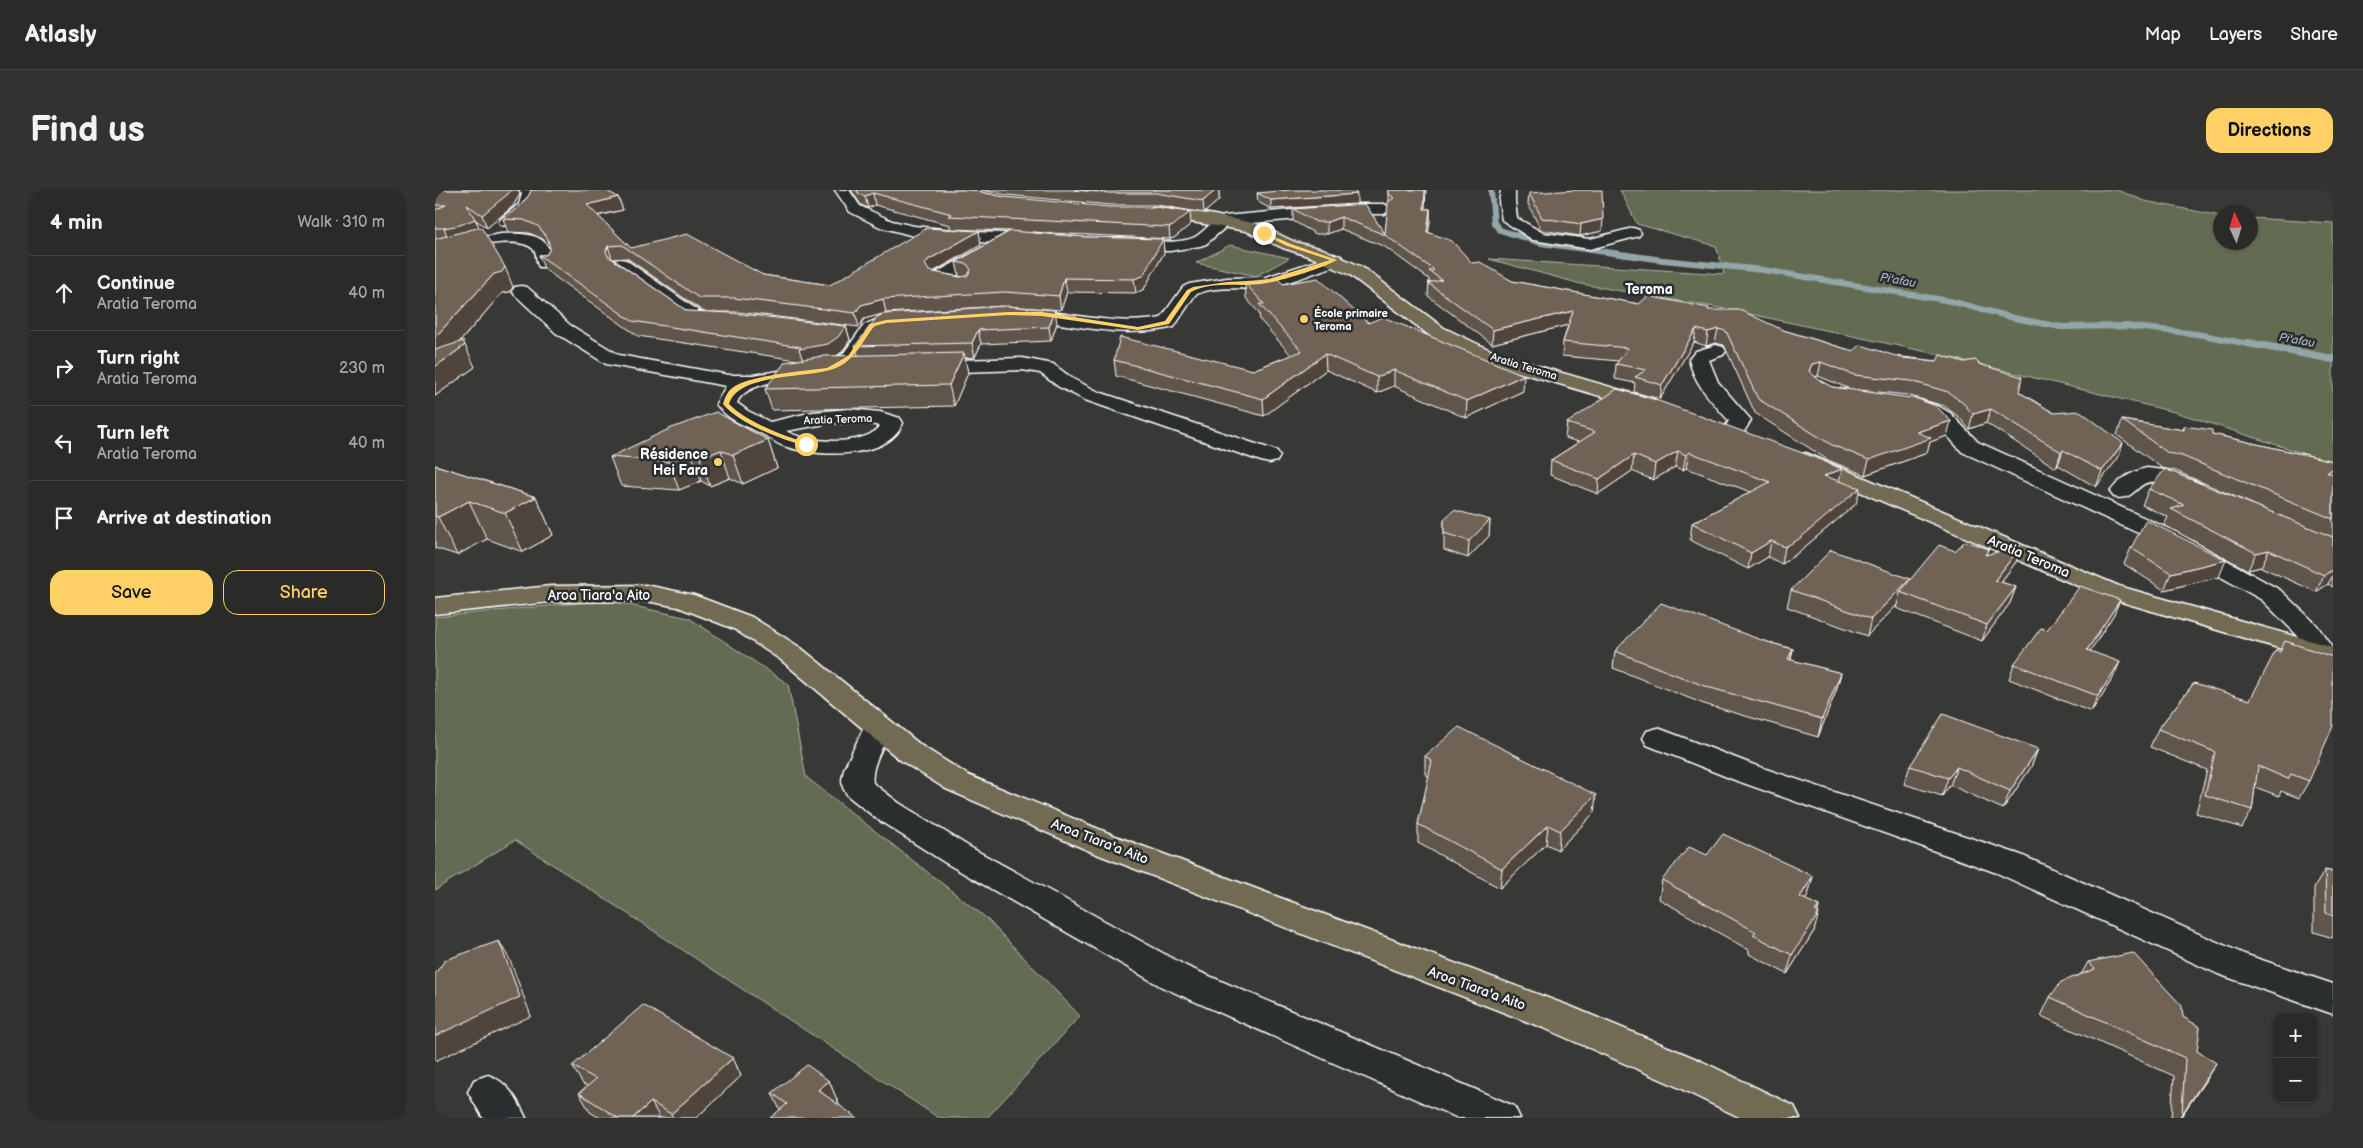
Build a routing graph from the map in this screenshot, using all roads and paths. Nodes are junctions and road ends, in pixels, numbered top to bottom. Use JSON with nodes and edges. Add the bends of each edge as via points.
{"nodes":[{"id":1,"x":526,"y":190,"type":"edge"},
{"id":2,"x":842,"y":190,"type":"edge"},
{"id":3,"x":1508,"y":190,"type":"edge"},
{"id":4,"x":1384,"y":210,"type":"dead end"},
{"id":5,"x":1138,"y":212,"type":"edge"},
{"id":6,"x":1224,"y":222,"type":"junction"},
{"id":7,"x":1633,"y":233,"type":"dead end"},
{"id":8,"x":1002,"y":240,"type":"junction"},
{"id":9,"x":1047,"y":240,"type":"edge"},
{"id":10,"x":473,"y":242,"type":"junction"},
{"id":11,"x":1113,"y":245,"type":"edge"},
{"id":12,"x":435,"y":251,"type":"edge"},
{"id":13,"x":1335,"y":260,"type":"junction"},
{"id":14,"x":545,"y":264,"type":"edge"},
{"id":15,"x":620,"y":264,"type":"edge"},
{"id":16,"x":963,"y":284,"type":"edge"},
{"id":17,"x":521,"y":291,"type":"dead end"},
{"id":18,"x":999,"y":314,"type":"edge"},
{"id":19,"x":728,"y":320,"type":"edge"},
{"id":20,"x":895,"y":320,"type":"edge"},
{"id":21,"x":1716,"y":351,"type":"dead end"},
{"id":22,"x":908,"y":367,"type":"edge"},
{"id":23,"x":868,"y":368,"type":"edge"},
{"id":24,"x":828,"y":369,"type":"junction"},
{"id":25,"x":753,"y":381,"type":"junction"},
{"id":26,"x":1895,"y":404,"type":"edge"},
{"id":27,"x":1661,"y":408,"type":"edge"},
{"id":28,"x":769,"y":429,"type":"dead end"},
{"id":29,"x":1733,"y":430,"type":"edge"},
{"id":30,"x":1785,"y":451,"type":"edge"},
{"id":31,"x":1269,"y":456,"type":"dead end"},
{"id":32,"x":2122,"y":492,"type":"dead end"},
{"id":33,"x":2271,"y":522,"type":"edge"},
{"id":34,"x":435,"y":606,"type":"edge"},
{"id":35,"x":2328,"y":655,"type":"edge"},
{"id":36,"x":878,"y":726,"type":"junction"},
{"id":37,"x":1658,"y":738,"type":"dead end"},
{"id":38,"x":2333,"y":999,"type":"edge"},
{"id":39,"x":1500,"y":1118,"type":"edge"},
{"id":40,"x":1780,"y":1118,"type":"edge"}],
"edges":[{"from":1,"to":10,"type":"street","via":[[530,193],[529,201],[521,212]]},
{"from":2,"to":8,"type":"street","via":[[855,209],[886,224],[914,231]]},
{"from":3,"to":7,"type":"street","via":[[1511,220],[1539,237],[1590,244]]},
{"from":4,"to":6,"type":"street","via":[[1358,209]]},
{"from":5,"to":6,"type":"main road","name":"Aratia Teroma"},
{"from":6,"to":11,"type":"street","via":[[1200,241],[1170,246]]},
{"from":6,"to":13,"type":"main road","name":"Aratia Teroma","via":[[1251,227],[1289,245]]},
{"from":8,"to":9,"type":"street","via":[[1012,237]]},
{"from":8,"to":16,"type":"street","via":[[938,279]]},
{"from":10,"to":12,"type":"street"},
{"from":10,"to":14,"type":"street","via":[[527,238],[536,241],[543,249]]},
{"from":13,"to":18,"type":"street","via":[[1267,282],[1195,288],[1189,291],[1167,323],[1154,326],[1138,328],[1042,314]]},
{"from":13,"to":27,"type":"main road","name":"Aratia Teroma","via":[[1356,271],[1437,332],[1494,358]]},
{"from":15,"to":19,"type":"street","via":[[699,320]]},
{"from":17,"to":25,"type":"street","via":[[563,328],[613,360],[729,382]]},
{"from":20,"to":24,"type":"street","via":[[872,325],[857,334],[850,358]]},
{"from":21,"to":29,"type":"street","via":[[1703,355],[1699,359],[1700,366],[1715,393],[1740,420]]},
{"from":22,"to":31,"type":"street","via":[[1022,364],[1047,368],[1066,383],[1092,396]]},
{"from":23,"to":24,"type":"street"},
{"from":24,"to":25,"type":"street"},
{"from":25,"to":28,"type":"street","via":[[738,387],[728,396],[726,404],[737,416]]},
{"from":26,"to":35,"type":"street","via":[[1937,412],[1970,447],[2171,539],[2232,572],[2271,595]]},
{"from":30,"to":35,"type":"main road","name":"Aratia Teroma","via":[[2110,591]]},
{"from":32,"to":33,"type":"street","via":[[2139,476],[2151,474]]},
{"from":34,"to":36,"type":"main road","name":"Aroa Tiara'a Aito","via":[[551,594],[646,593],[685,601],[751,628],[791,654]]},
{"from":36,"to":39,"type":"street","via":[[859,769],[859,788],[888,811],[956,854],[1175,977]]},
{"from":36,"to":40,"type":"main road","name":"Aroa Tiara'a Aito","via":[[911,753],[957,782],[1016,808],[1559,1018],[1685,1072]]},
{"from":37,"to":38,"type":"street","via":[[1743,772],[2009,864],[2231,964]]}]}
